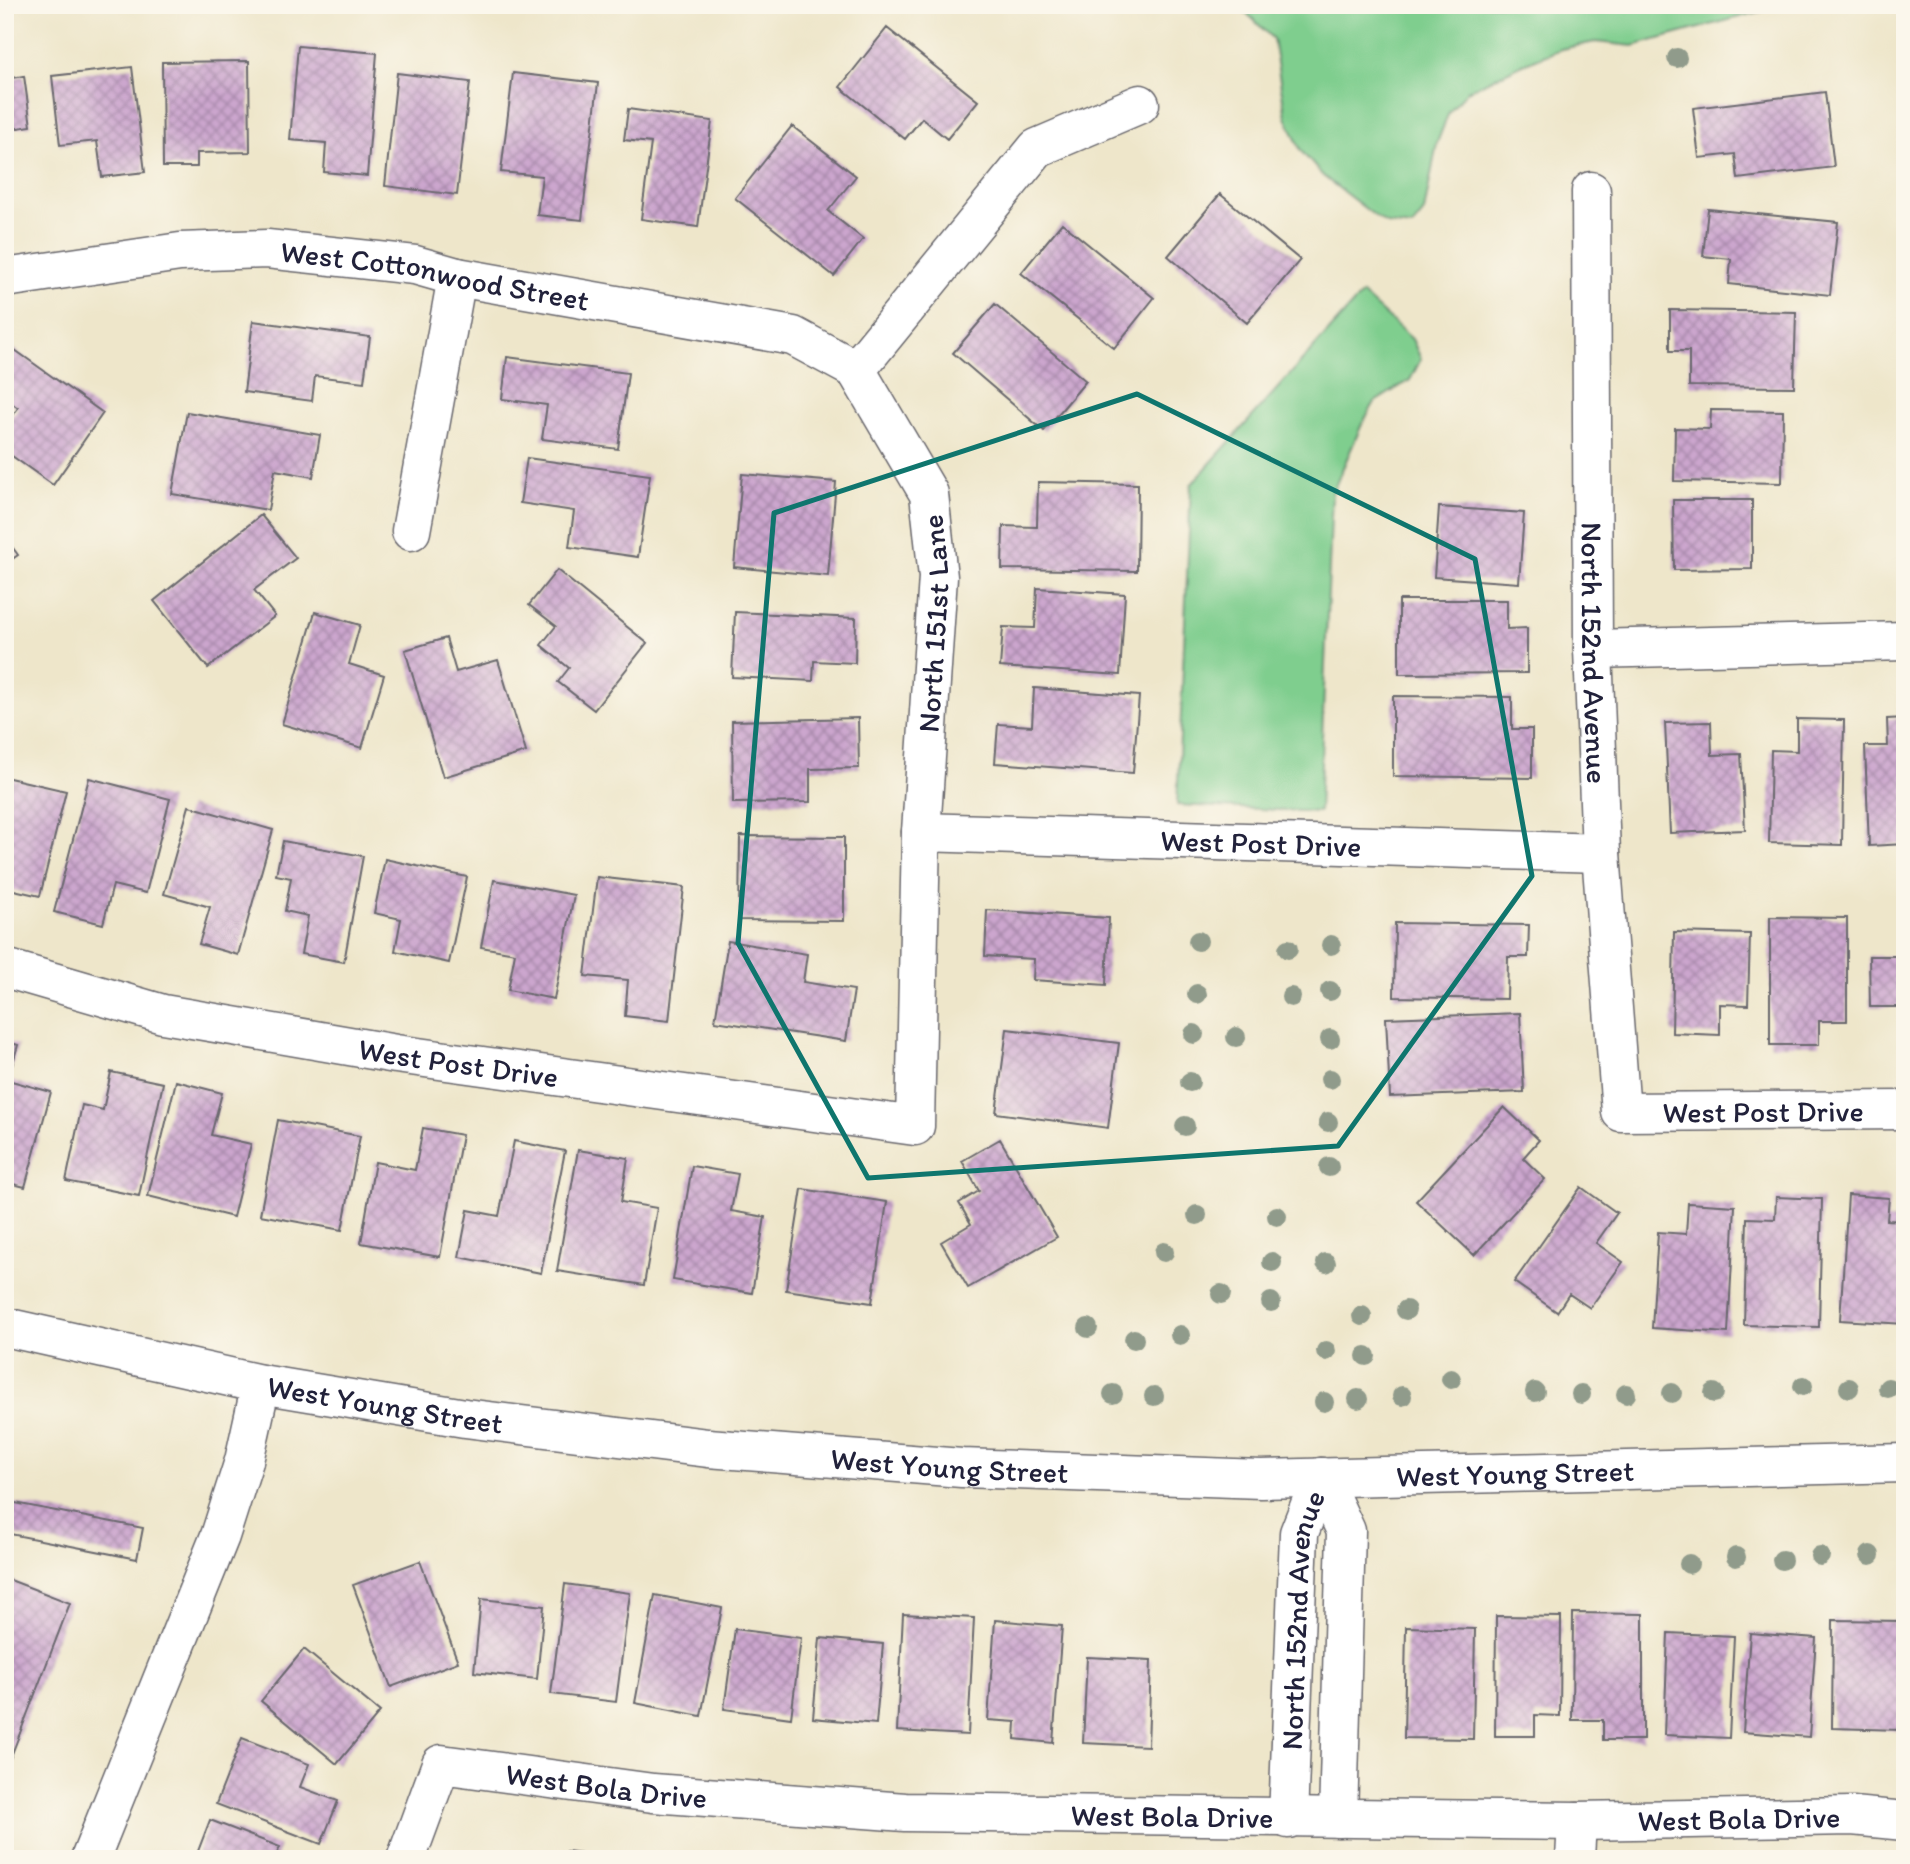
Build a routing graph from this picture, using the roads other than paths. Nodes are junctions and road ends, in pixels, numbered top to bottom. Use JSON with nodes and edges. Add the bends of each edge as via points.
{"nodes":[{"id":1,"x":1140,"y":104,"type":"dead end"},
{"id":2,"x":1591,"y":191,"type":"dead end"},
{"id":3,"x":457,"y":277,"type":"junction"},
{"id":4,"x":5,"y":278,"type":"edge"},
{"id":5,"x":856,"y":370,"type":"junction"},
{"id":6,"x":411,"y":531,"type":"dead end"},
{"id":7,"x":1905,"y":640,"type":"edge"},
{"id":8,"x":1592,"y":649,"type":"junction"},
{"id":9,"x":921,"y":832,"type":"junction"},
{"id":10,"x":1601,"y":853,"type":"junction"},
{"id":11,"x":5,"y":968,"type":"edge"},
{"id":12,"x":1905,"y":1110,"type":"edge"},
{"id":13,"x":1621,"y":1112,"type":"joint"},
{"id":14,"x":915,"y":1126,"type":"joint"},
{"id":15,"x":5,"y":1327,"type":"edge"},
{"id":16,"x":261,"y":1384,"type":"junction"},
{"id":17,"x":1905,"y":1463,"type":"edge"},
{"id":18,"x":1321,"y":1477,"type":"junction"},
{"id":19,"x":1338,"y":1818,"type":"junction"},
{"id":20,"x":1288,"y":1819,"type":"junction"},
{"id":21,"x":1577,"y":1821,"type":"junction"},
{"id":22,"x":1905,"y":1821,"type":"edge"},
{"id":23,"x":90,"y":1859,"type":"edge"},
{"id":24,"x":406,"y":1859,"type":"edge"},
{"id":25,"x":1575,"y":1859,"type":"edge"}],
"edges":[{"from":1,"to":5,"type":"street","via":[[1037,149]]},
{"from":2,"to":8,"type":"street","name":"North 152nd Avenue"},
{"from":3,"to":4,"type":"street","name":"West Cottonwood Street","via":[[415,265],[267,248],[180,252]]},
{"from":3,"to":5,"type":"street","name":"West Cottonwood Street","via":[[793,336]]},
{"from":3,"to":6,"type":"street"},
{"from":5,"to":9,"type":"street","name":"North 151st Lane","via":[[929,494],[938,577]]},
{"from":7,"to":8,"type":"street"},
{"from":8,"to":10,"type":"street","name":"North 152nd Avenue"},
{"from":9,"to":10,"type":"street","name":"West Post Drive"},
{"from":9,"to":14,"type":"street","name":"North 151st Lane"},
{"from":10,"to":13,"type":"street","name":"North 152nd Avenue"},
{"from":11,"to":14,"type":"street","name":"West Post Drive","via":[[163,1014],[396,1054]]},
{"from":12,"to":13,"type":"street","name":"West Post Drive"},
{"from":15,"to":16,"type":"street","name":"West Young Street"},
{"from":16,"to":18,"type":"street","name":"West Young Street","via":[[465,1418],[722,1449],[1031,1471]]},
{"from":16,"to":23,"type":"street","via":[[220,1536]]},
{"from":17,"to":18,"type":"street","name":"West Young Street"},
{"from":18,"to":19,"type":"street","name":"North 152nd Avenue","via":[[1346,1531]]},
{"from":18,"to":20,"type":"street","name":"North 152nd Avenue","via":[[1299,1533]]},
{"from":19,"to":20,"type":"street","name":"West Bola Drive"},
{"from":19,"to":21,"type":"street","name":"West Bola Drive"},
{"from":20,"to":24,"type":"street","name":"West Bola Drive","via":[[905,1812],[653,1793],[441,1765]]},
{"from":21,"to":22,"type":"street","name":"West Bola Drive","via":[[1852,1816]]},
{"from":21,"to":25,"type":"street"}]}
